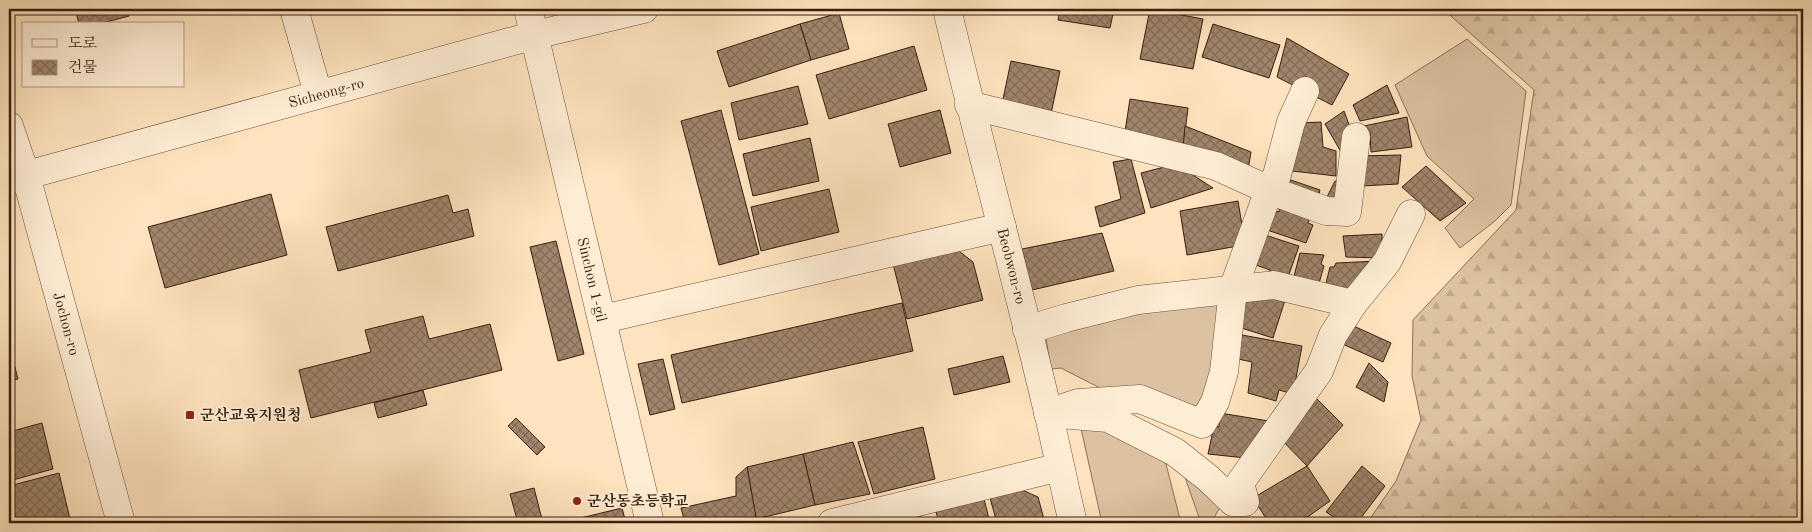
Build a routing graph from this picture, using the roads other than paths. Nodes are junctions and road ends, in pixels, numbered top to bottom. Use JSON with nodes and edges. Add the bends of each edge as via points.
{"nodes":[{"id":1,"x":294,"y":9,"type":"edge"},
{"id":2,"x":528,"y":9,"type":"edge"},
{"id":3,"x":644,"y":9,"type":"edge"},
{"id":4,"x":947,"y":9,"type":"edge"},
{"id":5,"x":535,"y":35,"type":"junction"},
{"id":6,"x":1305,"y":91,"type":"dead end"},
{"id":7,"x":318,"y":94,"type":"junction"},
{"id":8,"x":969,"y":105,"type":"junction"},
{"id":9,"x":9,"y":126,"type":"edge"},
{"id":10,"x":1356,"y":137,"type":"dead end"},
{"id":11,"x":17,"y":178,"type":"edge"},
{"id":12,"x":1269,"y":190,"type":"junction"},
{"id":13,"x":1411,"y":214,"type":"dead end"},
{"id":14,"x":1002,"y":227,"type":"junction"},
{"id":15,"x":1234,"y":289,"type":"junction"},
{"id":16,"x":1353,"y":304,"type":"junction"},
{"id":17,"x":603,"y":319,"type":"junction"},
{"id":18,"x":1027,"y":330,"type":"junction"},
{"id":19,"x":1048,"y":413,"type":"junction"},
{"id":20,"x":1060,"y":467,"type":"junction"},
{"id":21,"x":121,"y":523,"type":"edge"},
{"id":22,"x":650,"y":523,"type":"edge"},
{"id":23,"x":832,"y":523,"type":"edge"},
{"id":24,"x":1073,"y":523,"type":"edge"}],
"edges":[{"from":1,"to":7,"type":"street"},
{"from":2,"to":5,"type":"street","name":"Sinchon 1-gil"},
{"from":3,"to":5,"type":"street","name":"Sicheong-ro"},
{"from":4,"to":8,"type":"street","name":"Beobwon-ro"},
{"from":5,"to":7,"type":"street","name":"Sicheong-ro"},
{"from":5,"to":17,"type":"street","name":"Sinchon 1-gil"},
{"from":6,"to":12,"type":"street","via":[[1291,122],[1277,175]]},
{"from":7,"to":11,"type":"street","name":"Sicheong-ro"},
{"from":8,"to":12,"type":"street","via":[[1216,166]]},
{"from":8,"to":14,"type":"street","name":"Beobwon-ro"},
{"from":9,"to":11,"type":"street","name":"Jochon-ro"},
{"from":10,"to":12,"type":"street","via":[[1347,212],[1326,211]]},
{"from":11,"to":21,"type":"street","name":"Jochon-ro"},
{"from":12,"to":15,"type":"street"},
{"from":13,"to":16,"type":"street","via":[[1387,262]]},
{"from":14,"to":17,"type":"street"},
{"from":14,"to":18,"type":"street","name":"Beobwon-ro"},
{"from":15,"to":16,"type":"street","via":[[1274,285]]},
{"from":15,"to":18,"type":"street","via":[[1138,300]]},
{"from":15,"to":19,"type":"street","via":[[1224,372],[1215,402],[1202,424],[1140,398],[1078,403]]},
{"from":16,"to":19,"type":"street","via":[[1333,335],[1318,370],[1240,484],[1245,502],[1233,502],[1175,452],[1108,418]]},
{"from":17,"to":22,"type":"street","name":"Sinchon 1-gil"},
{"from":18,"to":19,"type":"street","name":"Beobwon-ro"},
{"from":19,"to":20,"type":"street","name":"Beobwon-ro"},
{"from":20,"to":23,"type":"street"},
{"from":20,"to":24,"type":"street","name":"Beobwon-ro"}]}
